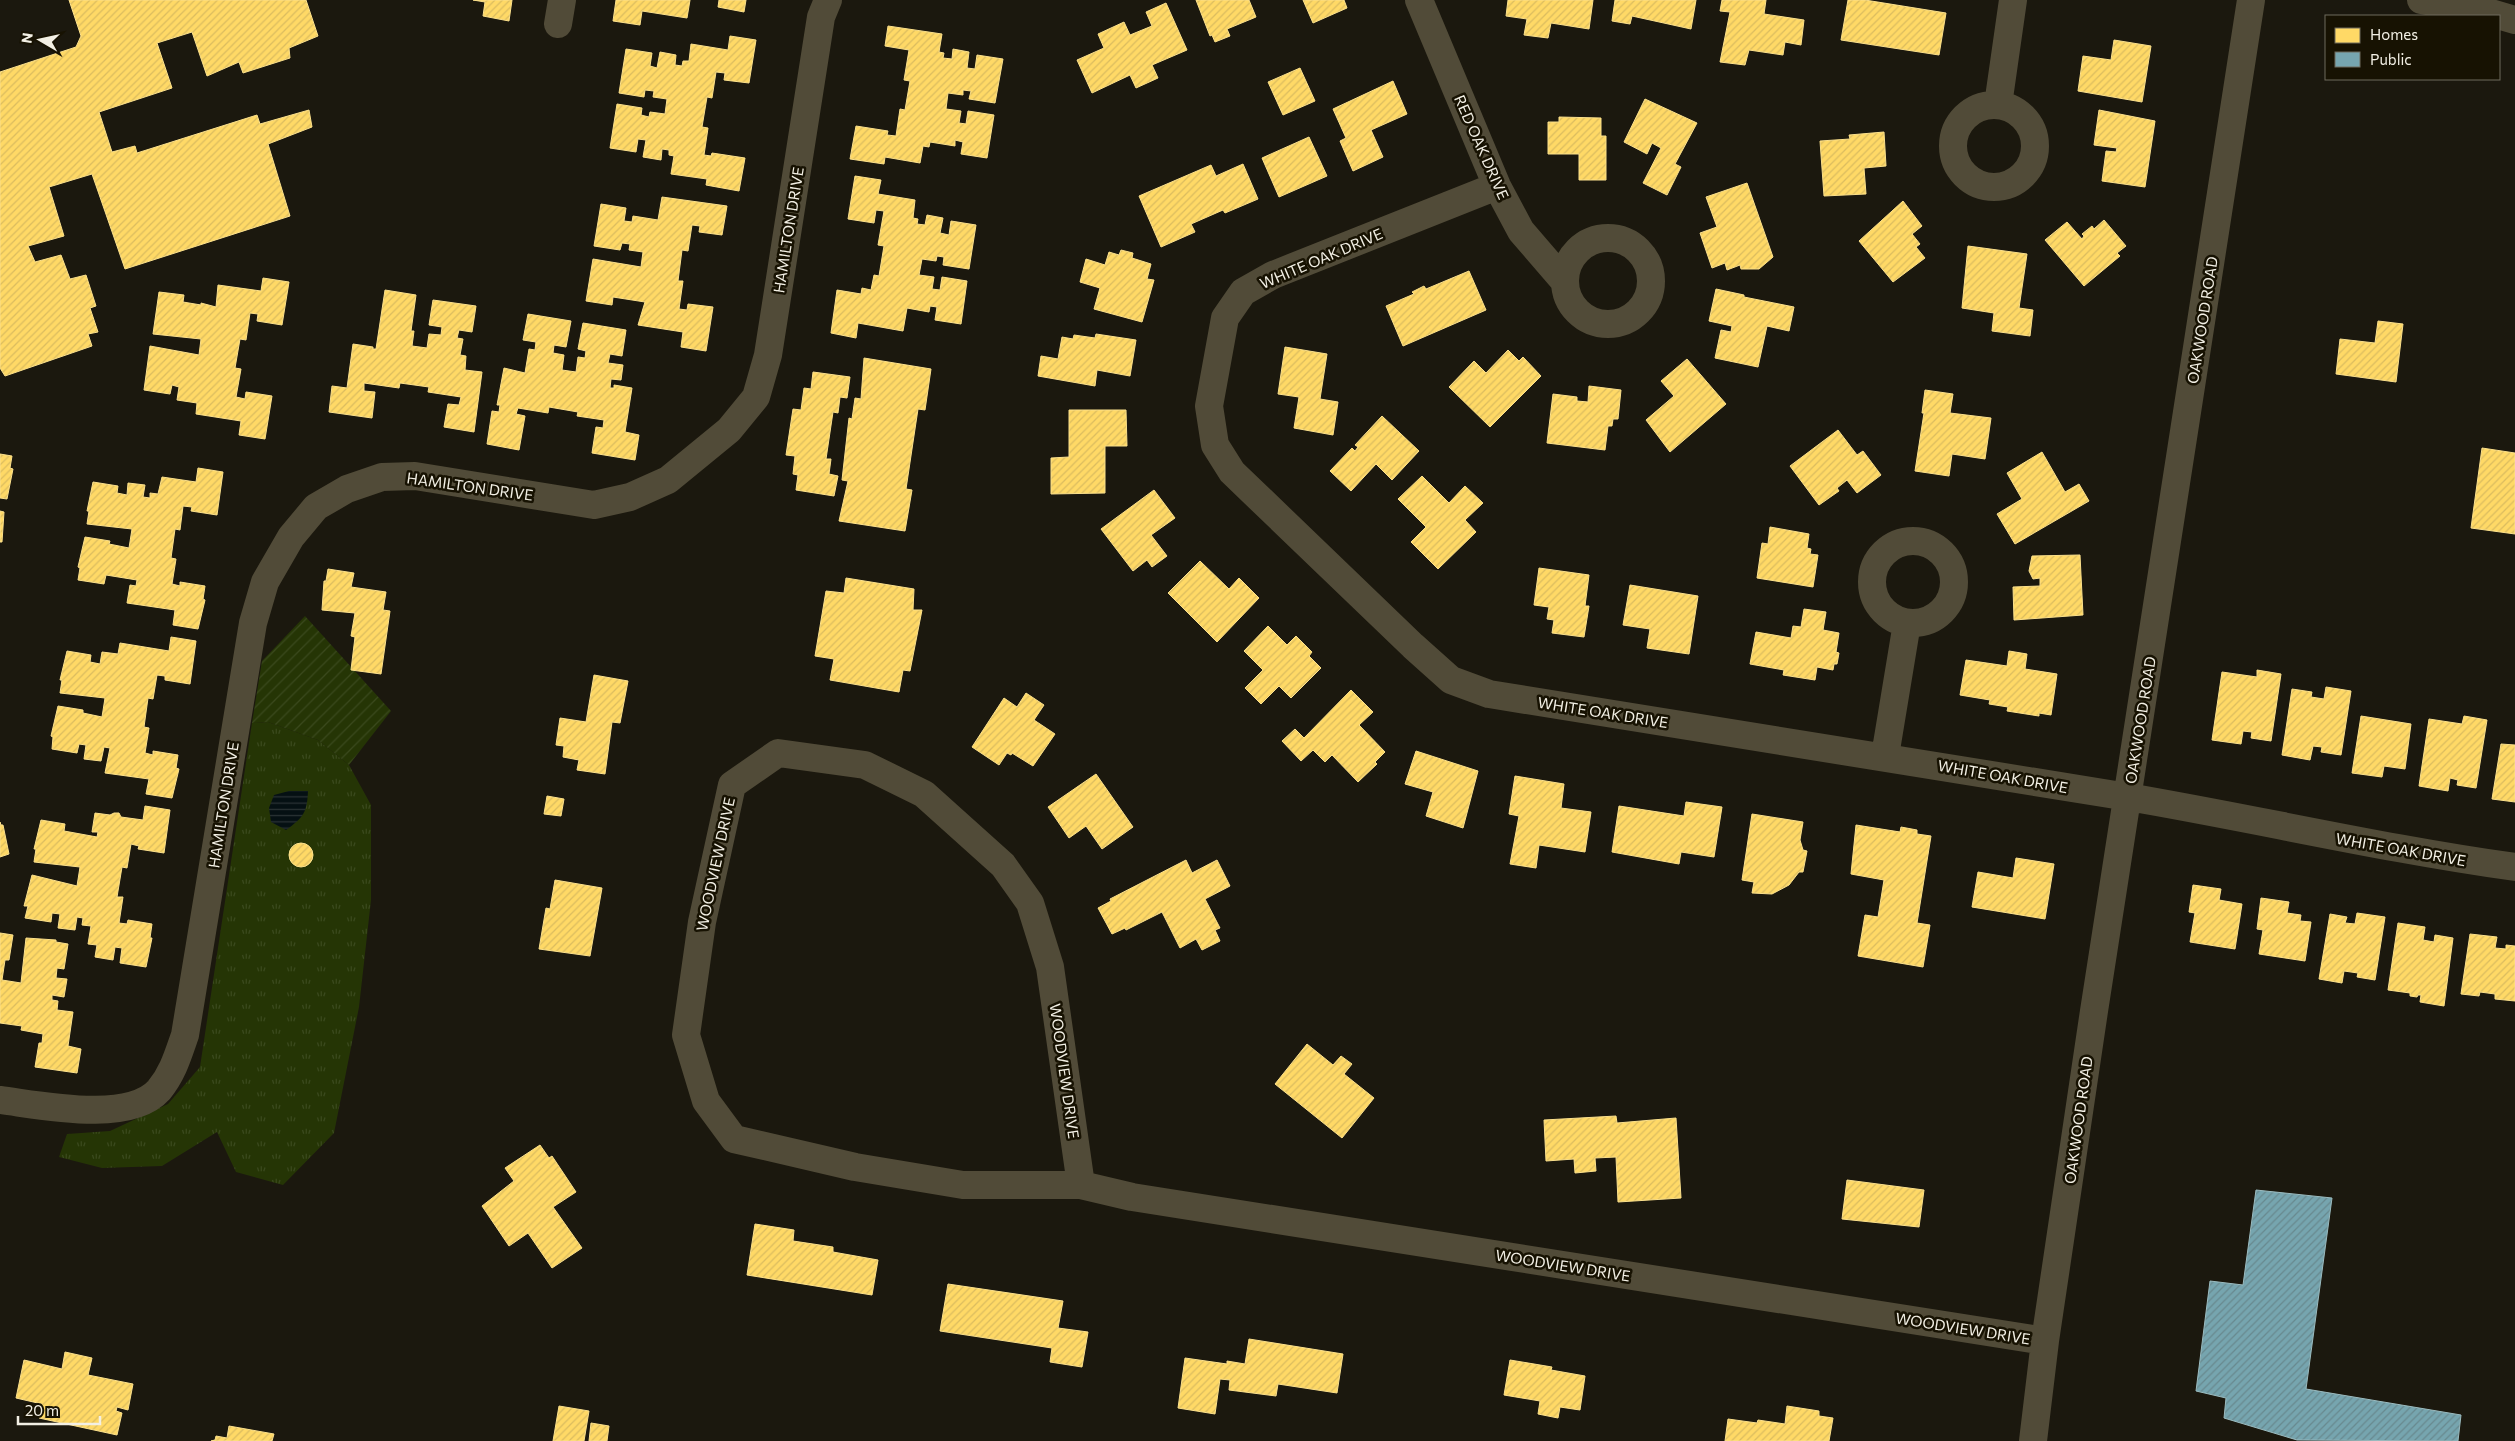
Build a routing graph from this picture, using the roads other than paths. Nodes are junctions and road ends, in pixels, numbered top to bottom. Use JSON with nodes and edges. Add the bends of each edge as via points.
{"nodes":[{"id":1,"x":828,"y":0,"type":"edge"},
{"id":2,"x":1419,"y":0,"type":"edge"},
{"id":3,"x":2013,"y":0,"type":"edge"},
{"id":4,"x":2251,"y":0,"type":"edge"},
{"id":5,"x":2422,"y":0,"type":"edge"},
{"id":6,"x":2496,"y":15,"type":"edge"},
{"id":7,"x":2500,"y":16,"type":"edge"},
{"id":8,"x":2515,"y":20,"type":"edge"},
{"id":9,"x":1998,"y":105,"type":"dead end"},
{"id":10,"x":1497,"y":186,"type":"junction"},
{"id":11,"x":1565,"y":282,"type":"dead end"},
{"id":12,"x":1907,"y":623,"type":"dead end"},
{"id":13,"x":1885,"y":756,"type":"junction"},
{"id":14,"x":2128,"y":797,"type":"junction"},
{"id":15,"x":2515,"y":867,"type":"edge"},
{"id":16,"x":0,"y":1100,"type":"edge"},
{"id":17,"x":1081,"y":1186,"type":"junction"},
{"id":18,"x":2046,"y":1341,"type":"junction"},
{"id":19,"x":2033,"y":1441,"type":"edge"}],
"edges":[{"from":1,"to":16,"type":"street","name":"HAMILTON DRIVE","via":[[822,17],[768,355],[756,397],[729,430],[697,457],[668,480],[630,497],[594,505],[415,476],[382,477],[347,489],[316,507],[290,537],[265,582],[253,623],[185,1035],[174,1069],[157,1092],[134,1104],[109,1110],[74,1110]]},
{"from":2,"to":10,"type":"street","name":"RED OAK DRIVE"},
{"from":3,"to":9,"type":"street"},
{"from":4,"to":14,"type":"street","name":"OAKWOOD ROAD"},
{"from":5,"to":6,"type":"street"},
{"from":7,"to":8,"type":"street"},
{"from":10,"to":11,"type":"street","name":"RED OAK DRIVE","via":[[1521,231]]},
{"from":10,"to":13,"type":"street","name":"WHITE OAK DRIVE","via":[[1273,275],[1243,292],[1225,318],[1209,406],[1215,445],[1232,472],[1451,680],[1489,694]]},
{"from":12,"to":13,"type":"street"},
{"from":13,"to":14,"type":"street","name":"WHITE OAK DRIVE"},
{"from":14,"to":15,"type":"street","name":"WHITE OAK DRIVE","via":[[2220,812],[2442,857]]},
{"from":14,"to":18,"type":"street","name":"OAKWOOD ROAD"},
{"from":17,"to":17,"type":"street","name":"WOODVIEW DRIVE","via":[[1050,967],[1030,904],[1003,865],[924,794],[865,765],[778,753],[732,785],[702,922],[686,1035],[706,1101],[734,1138],[855,1167],[963,1185]]},
{"from":17,"to":18,"type":"street","name":"WOODVIEW DRIVE","via":[[1132,1197]]},
{"from":18,"to":19,"type":"street","name":"OAKWOOD ROAD"}]}
